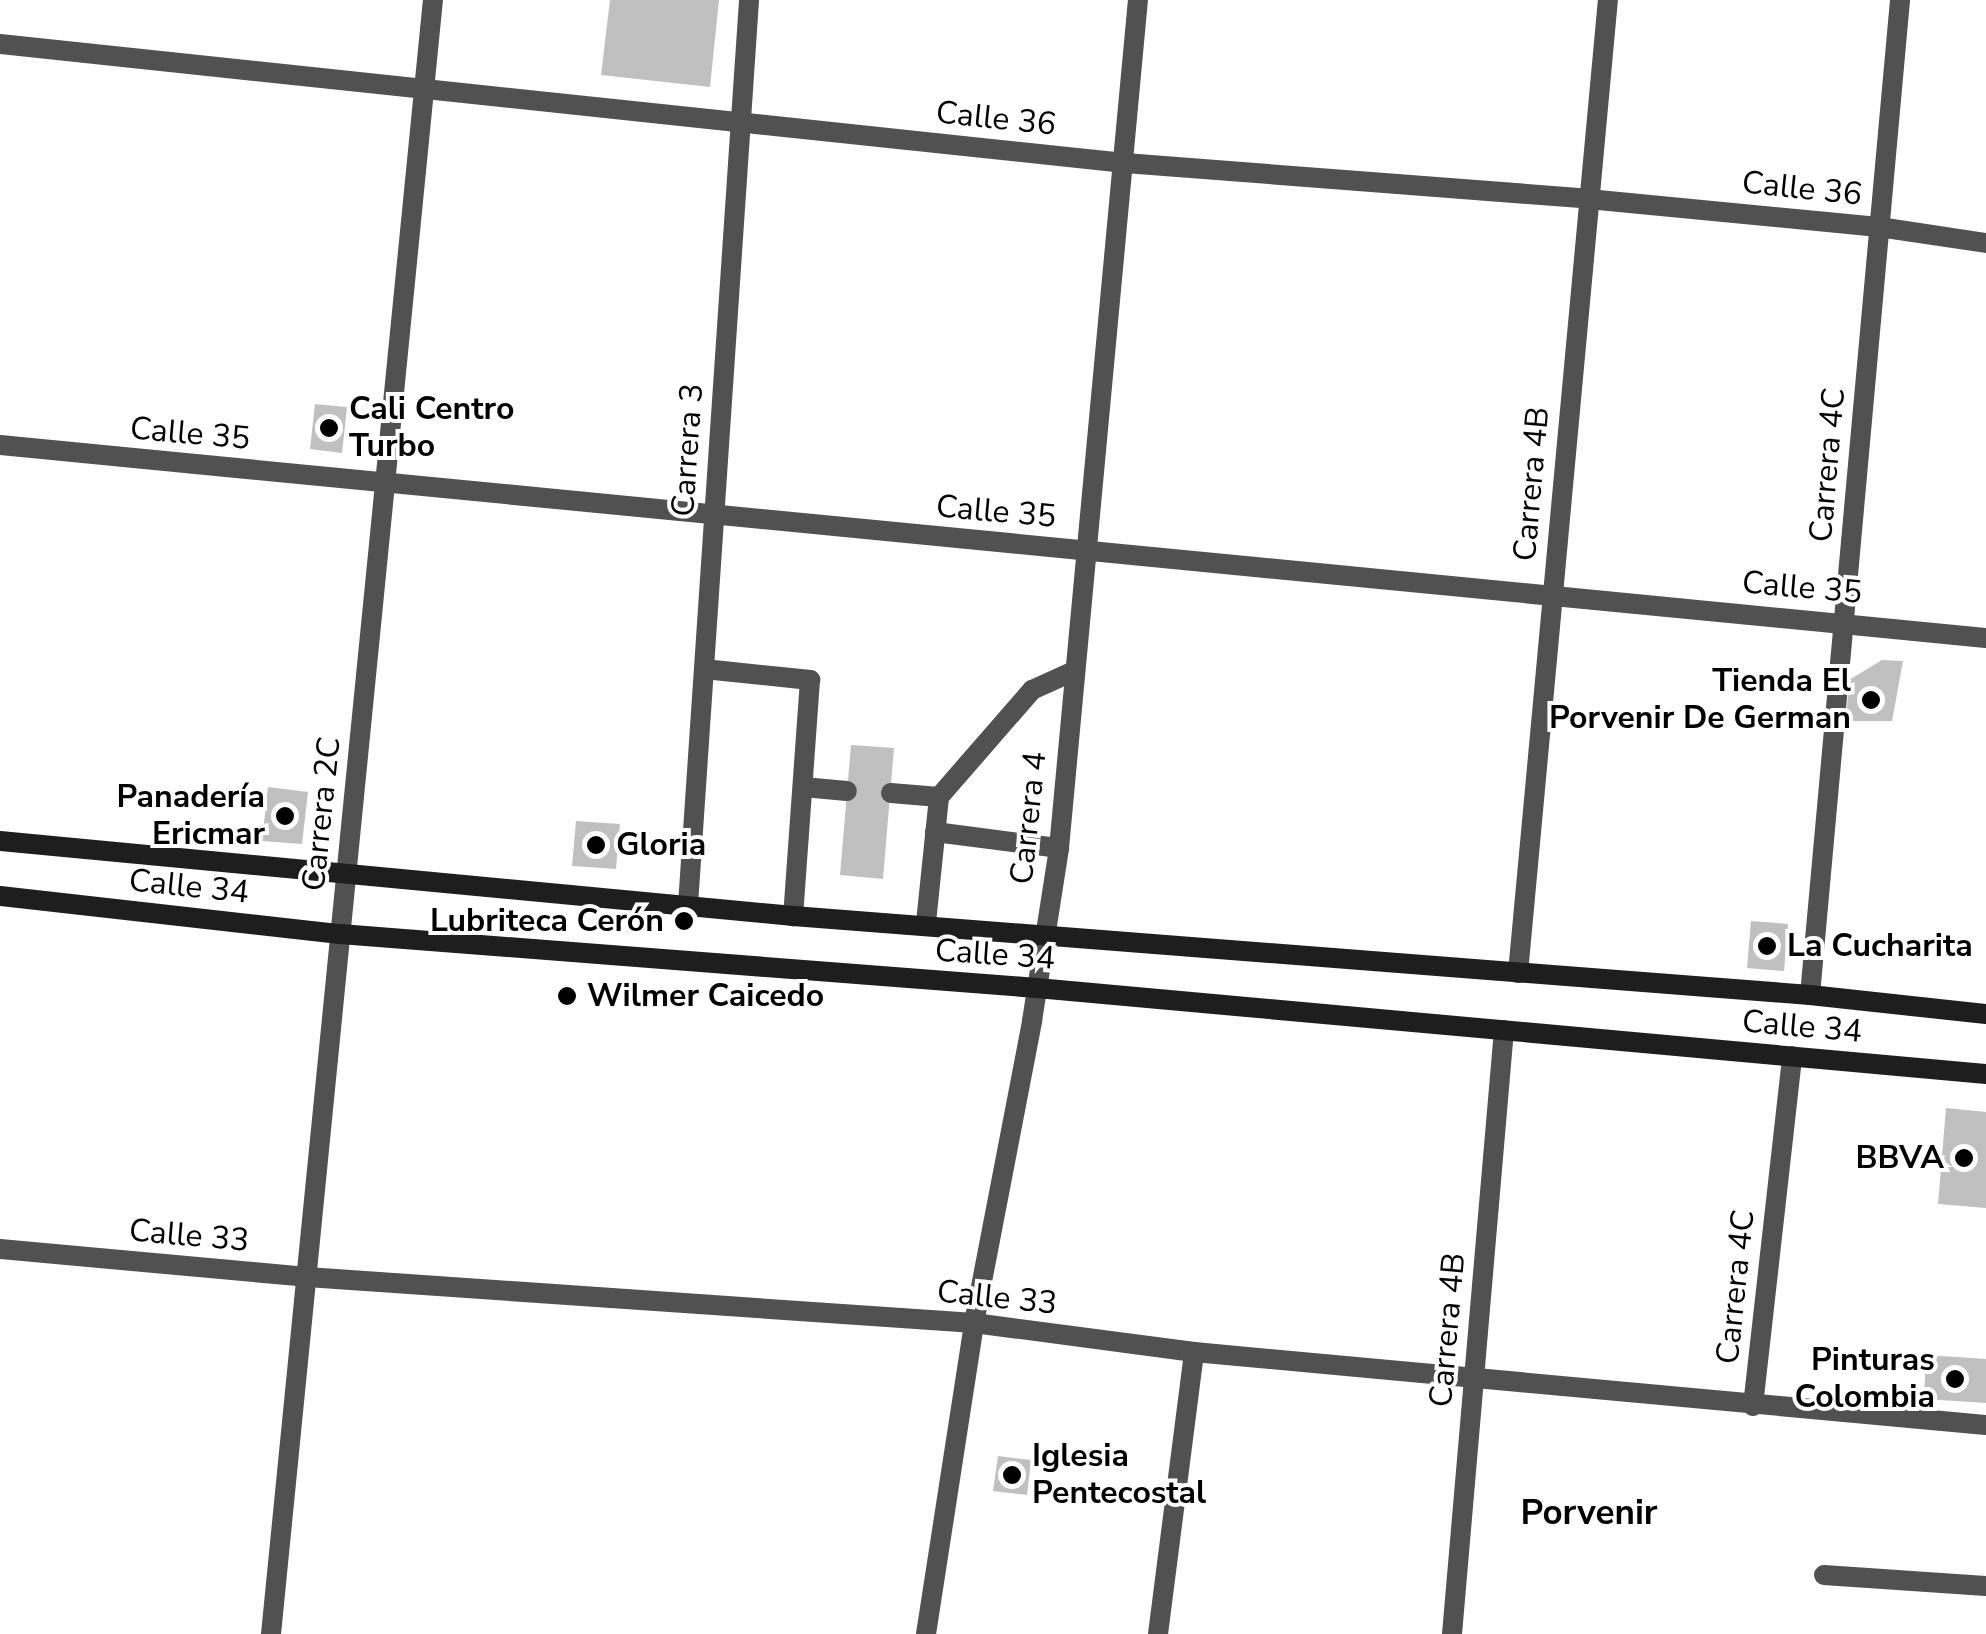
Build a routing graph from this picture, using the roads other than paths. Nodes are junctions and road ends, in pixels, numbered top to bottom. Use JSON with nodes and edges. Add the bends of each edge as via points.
{"nodes":[{"id":1,"x":434,"y":0,"type":"edge"},
{"id":2,"x":749,"y":0,"type":"edge"},
{"id":3,"x":1138,"y":0,"type":"edge"},
{"id":4,"x":1608,"y":0,"type":"edge"},
{"id":5,"x":1900,"y":0,"type":"edge"},
{"id":6,"x":0,"y":44,"type":"edge"},
{"id":7,"x":424,"y":86,"type":"junction"},
{"id":8,"x":740,"y":122,"type":"junction"},
{"id":9,"x":1126,"y":163,"type":"junction"},
{"id":10,"x":1588,"y":198,"type":"junction"},
{"id":11,"x":1880,"y":227,"type":"junction"},
{"id":12,"x":1986,"y":243,"type":"edge"},
{"id":13,"x":0,"y":446,"type":"edge"},
{"id":14,"x":385,"y":482,"type":"junction"},
{"id":15,"x":714,"y":515,"type":"junction"},
{"id":16,"x":1086,"y":551,"type":"junction"},
{"id":17,"x":1552,"y":597,"type":"junction"},
{"id":18,"x":1844,"y":621,"type":"junction"},
{"id":19,"x":1986,"y":638,"type":"edge"},
{"id":20,"x":704,"y":669,"type":"junction"},
{"id":21,"x":1072,"y":672,"type":"junction"},
{"id":22,"x":802,"y":787,"type":"junction"},
{"id":23,"x":847,"y":791,"type":"dead end"},
{"id":24,"x":891,"y":793,"type":"dead end"},
{"id":25,"x":939,"y":797,"type":"junction"},
{"id":26,"x":936,"y":832,"type":"junction"},
{"id":27,"x":0,"y":841,"type":"edge"},
{"id":28,"x":1059,"y":848,"type":"junction"},
{"id":29,"x":346,"y":875,"type":"junction"},
{"id":30,"x":0,"y":896,"type":"edge"},
{"id":31,"x":688,"y":905,"type":"junction"},
{"id":32,"x":793,"y":916,"type":"junction"},
{"id":33,"x":926,"y":923,"type":"junction"},
{"id":34,"x":340,"y":934,"type":"junction"},
{"id":35,"x":1046,"y":934,"type":"junction"},
{"id":36,"x":1518,"y":973,"type":"junction"},
{"id":37,"x":1037,"y":988,"type":"junction"},
{"id":38,"x":1810,"y":995,"type":"junction"},
{"id":39,"x":1986,"y":1014,"type":"edge"},
{"id":40,"x":1504,"y":1030,"type":"junction"},
{"id":41,"x":1792,"y":1056,"type":"junction"},
{"id":42,"x":1986,"y":1074,"type":"edge"},
{"id":43,"x":0,"y":1248,"type":"edge"},
{"id":44,"x":307,"y":1277,"type":"junction"},
{"id":45,"x":974,"y":1324,"type":"junction"},
{"id":46,"x":1194,"y":1352,"type":"junction"},
{"id":47,"x":1474,"y":1378,"type":"junction"},
{"id":48,"x":1753,"y":1406,"type":"junction"},
{"id":49,"x":1986,"y":1425,"type":"edge"},
{"id":50,"x":1824,"y":1575,"type":"dead end"},
{"id":51,"x":1986,"y":1586,"type":"edge"},
{"id":52,"x":271,"y":1634,"type":"edge"},
{"id":53,"x":926,"y":1634,"type":"edge"},
{"id":54,"x":1158,"y":1634,"type":"edge"},
{"id":55,"x":1452,"y":1634,"type":"edge"}],
"edges":[{"from":1,"to":7,"type":"street","name":"Carrera 2C"},
{"from":2,"to":8,"type":"street","name":"Carrera 3"},
{"from":3,"to":9,"type":"street","name":"Carrera 4"},
{"from":4,"to":10,"type":"street","name":"Carrera 4B"},
{"from":5,"to":11,"type":"street","name":"Carrera 4C"},
{"from":6,"to":7,"type":"street","name":"Calle 36"},
{"from":7,"to":8,"type":"street","name":"Calle 36"},
{"from":7,"to":14,"type":"street","name":"Carrera 2C"},
{"from":8,"to":9,"type":"street","name":"Calle 36"},
{"from":8,"to":15,"type":"street","name":"Carrera 3"},
{"from":9,"to":10,"type":"street","name":"Calle 36"},
{"from":9,"to":16,"type":"street","name":"Carrera 4"},
{"from":10,"to":11,"type":"street","name":"Calle 36"},
{"from":10,"to":17,"type":"street","name":"Carrera 4B"},
{"from":11,"to":12,"type":"street","name":"Calle 36"},
{"from":11,"to":18,"type":"street","name":"Carrera 4C"},
{"from":13,"to":14,"type":"street","name":"Calle 35"},
{"from":14,"to":15,"type":"street","name":"Calle 35"},
{"from":14,"to":29,"type":"street","name":"Carrera 2C"},
{"from":15,"to":16,"type":"street","name":"Calle 35"},
{"from":15,"to":20,"type":"street","name":"Carrera 3"},
{"from":16,"to":17,"type":"street","name":"Calle 35"},
{"from":16,"to":21,"type":"street","name":"Carrera 4"},
{"from":17,"to":18,"type":"street","name":"Calle 35"},
{"from":17,"to":36,"type":"street","name":"Carrera 4B"},
{"from":18,"to":19,"type":"street","name":"Calle 35"},
{"from":18,"to":38,"type":"street","name":"Carrera 4C"},
{"from":20,"to":22,"type":"street","via":[[810,680]]},
{"from":20,"to":31,"type":"street","name":"Carrera 3"},
{"from":21,"to":25,"type":"street","via":[[1032,690]]},
{"from":21,"to":28,"type":"street","name":"Carrera 4"},
{"from":22,"to":23,"type":"street"},
{"from":22,"to":32,"type":"street"},
{"from":24,"to":25,"type":"street"},
{"from":25,"to":26,"type":"street"},
{"from":26,"to":28,"type":"street"},
{"from":26,"to":33,"type":"street"},
{"from":27,"to":29,"type":"main road","name":"Calle 34"},
{"from":28,"to":35,"type":"street","name":"Carrera 4"},
{"from":29,"to":31,"type":"main road","name":"Calle 34"},
{"from":29,"to":34,"type":"street","name":"Carrera 2C"},
{"from":30,"to":34,"type":"main road","name":"Calle 34"},
{"from":31,"to":32,"type":"main road","name":"Calle 34"},
{"from":32,"to":33,"type":"main road","name":"Calle 34"},
{"from":33,"to":35,"type":"main road","name":"Calle 34"},
{"from":34,"to":37,"type":"main road","name":"Calle 34"},
{"from":34,"to":44,"type":"street","name":"Carrera 2C"},
{"from":35,"to":36,"type":"main road","name":"Calle 34"},
{"from":35,"to":37,"type":"street","name":"Carrera 4"},
{"from":36,"to":38,"type":"main road","name":"Calle 34"},
{"from":37,"to":40,"type":"main road","name":"Calle 34"},
{"from":37,"to":45,"type":"street","name":"Carrera 4"},
{"from":38,"to":39,"type":"main road","name":"Calle 34"},
{"from":40,"to":41,"type":"main road","name":"Calle 34"},
{"from":40,"to":47,"type":"street","name":"Carrera 4B"},
{"from":41,"to":42,"type":"main road","name":"Calle 34"},
{"from":41,"to":48,"type":"street","name":"Carrera 4C"},
{"from":43,"to":44,"type":"street","name":"Calle 33"},
{"from":44,"to":45,"type":"street","name":"Calle 33"},
{"from":44,"to":52,"type":"street","name":"Carrera 2C"},
{"from":45,"to":46,"type":"street","name":"Calle 33"},
{"from":45,"to":53,"type":"street","name":"Carrera 4"},
{"from":46,"to":47,"type":"street","name":"Calle 33"},
{"from":46,"to":54,"type":"street"},
{"from":47,"to":48,"type":"street","name":"Calle 33"},
{"from":47,"to":55,"type":"street","name":"Carrera 4B"},
{"from":48,"to":49,"type":"street","name":"Calle 33"},
{"from":50,"to":51,"type":"street"}]}
